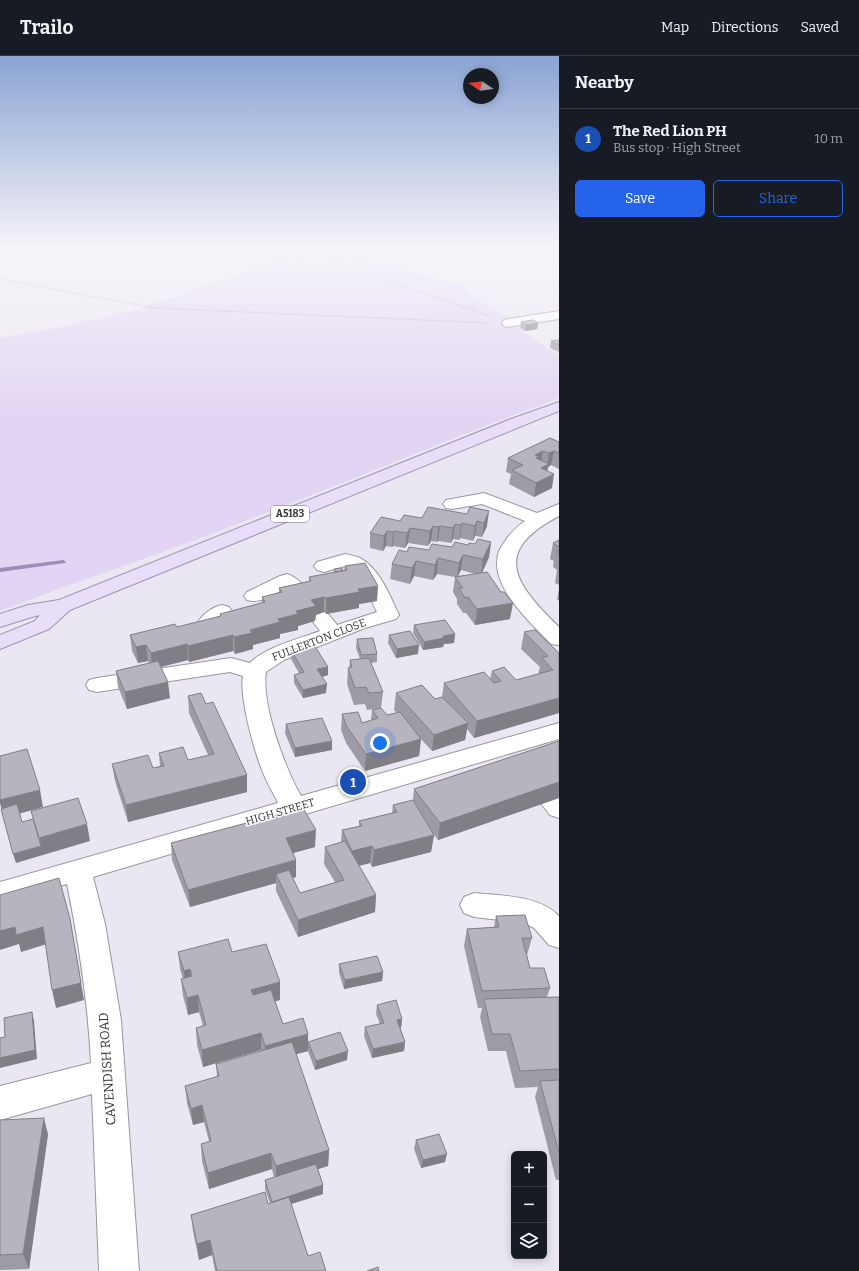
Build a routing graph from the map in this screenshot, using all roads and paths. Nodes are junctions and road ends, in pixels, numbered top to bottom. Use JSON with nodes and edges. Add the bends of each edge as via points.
{"nodes":[{"id":1,"x":133,"y":305,"type":"edge"},
{"id":2,"x":154,"y":305,"type":"edge"},
{"id":3,"x":457,"y":305,"type":"edge"},
{"id":4,"x":145,"y":307,"type":"junction"},
{"id":5,"x":559,"y":315,"type":"edge"},
{"id":6,"x":508,"y":323,"type":"junction"},
{"id":7,"x":559,"y":406,"type":"edge"},
{"id":8,"x":452,"y":504,"type":"dead end"},
{"id":9,"x":559,"y":509,"type":"edge"},
{"id":10,"x":538,"y":520,"type":"junction"},
{"id":11,"x":324,"y":566,"type":"dead end"},
{"id":12,"x":254,"y":596,"type":"dead end"},
{"id":13,"x":303,"y":598,"type":"edge"},
{"id":14,"x":63,"y":606,"type":"junction"},
{"id":15,"x":222,"y":611,"type":"dead end"},
{"id":16,"x":317,"y":614,"type":"dead end"},
{"id":17,"x":0,"y":621,"type":"edge"},
{"id":18,"x":213,"y":634,"type":"edge"},
{"id":19,"x":334,"y":634,"type":"junction"},
{"id":20,"x":559,"y":639,"type":"edge"},
{"id":21,"x":0,"y":643,"type":"edge"},
{"id":22,"x":255,"y":672,"type":"junction"},
{"id":23,"x":97,"y":685,"type":"dead end"},
{"id":24,"x":558,"y":733,"type":"edge"},
{"id":25,"x":294,"y":808,"type":"junction"},
{"id":26,"x":78,"y":870,"type":"junction"},
{"id":27,"x":0,"y":893,"type":"edge"},
{"id":28,"x":474,"y":906,"type":"dead end"},
{"id":29,"x":559,"y":936,"type":"edge"},
{"id":30,"x":108,"y":1074,"type":"junction"},
{"id":31,"x":0,"y":1103,"type":"edge"},
{"id":32,"x":117,"y":1271,"type":"edge"}],
"edges":[{"from":1,"to":4,"type":"path"},
{"from":2,"to":4,"type":"path"},
{"from":3,"to":6,"type":"path"},
{"from":4,"to":6,"type":"path"},
{"from":5,"to":6,"type":"street"},
{"from":7,"to":14,"type":"main road","number":"A5183"},
{"from":8,"to":10,"type":"street","via":[[484,498]]},
{"from":9,"to":10,"type":"street"},
{"from":10,"to":20,"type":"street","via":[[520,533],[509,550],[508,576],[520,599]]},
{"from":11,"to":19,"type":"street","name":"FULLERTON CLOSE","via":[[346,560],[364,569],[389,615]]},
{"from":12,"to":13,"type":"street","via":[[287,580]]},
{"from":14,"to":17,"type":"main road","number":"A5183","via":[[28,611]]},
{"from":14,"to":21,"type":"main road","number":"A5183","via":[[42,625]]},
{"from":15,"to":18,"type":"street","via":[[208,622]]},
{"from":16,"to":19,"type":"street"},
{"from":19,"to":22,"type":"street","name":"FULLERTON CLOSE","via":[[276,655],[262,663]]},
{"from":22,"to":23,"type":"street","via":[[228,659]]},
{"from":22,"to":25,"type":"street","via":[[253,688],[267,745],[277,774]]},
{"from":24,"to":25,"type":"street","name":"HIGH STREET","via":[[511,756]]},
{"from":25,"to":26,"type":"street","name":"HIGH STREET"},
{"from":26,"to":27,"type":"street","name":"HIGH STREET"},
{"from":26,"to":30,"type":"street","name":"CAVENDISH ROAD","via":[[90,924],[104,1020]]},
{"from":28,"to":29,"type":"street","via":[[514,909],[532,914],[543,919]]},
{"from":30,"to":31,"type":"street"},
{"from":30,"to":32,"type":"street","name":"CAVENDISH ROAD"}]}
